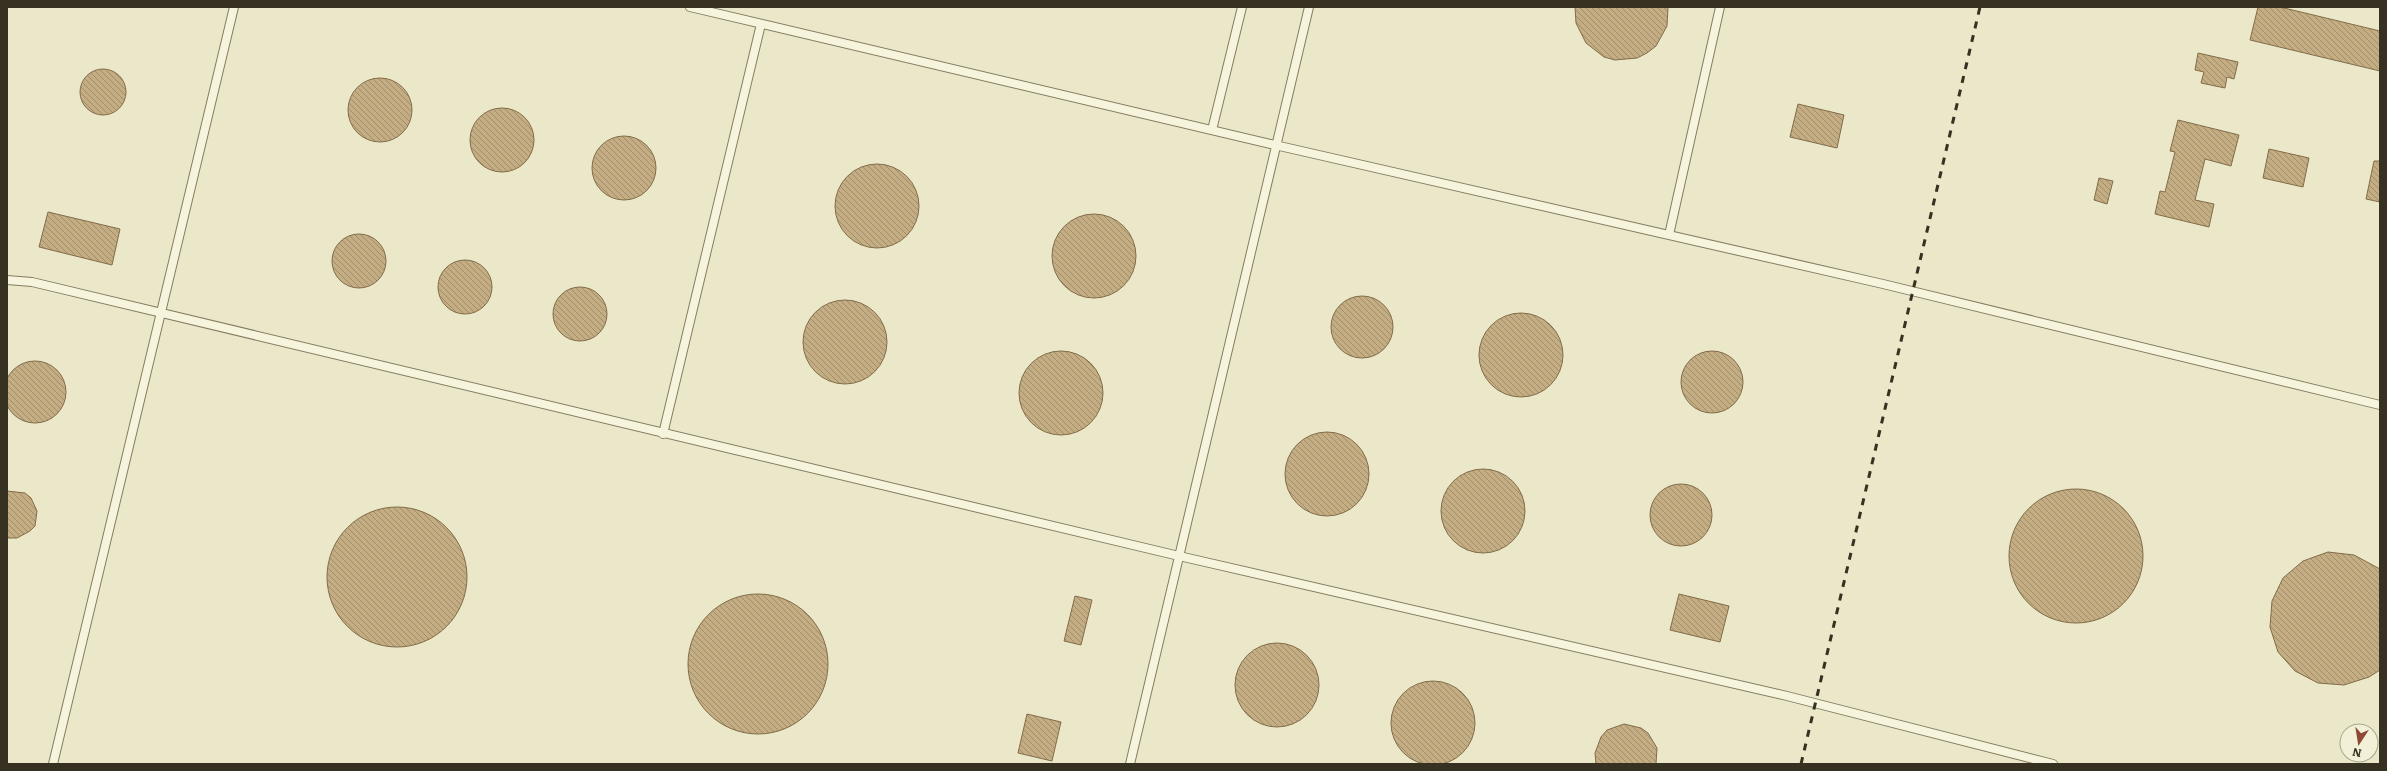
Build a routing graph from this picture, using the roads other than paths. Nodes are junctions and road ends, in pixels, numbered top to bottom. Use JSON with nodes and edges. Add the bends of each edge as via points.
{"nodes":[{"id":1,"x":234,"y":7,"type":"edge"},
{"id":2,"x":690,"y":7,"type":"edge"},
{"id":3,"x":1242,"y":7,"type":"edge"},
{"id":4,"x":1309,"y":7,"type":"edge"},
{"id":5,"x":1720,"y":7,"type":"edge"},
{"id":6,"x":761,"y":24,"type":"junction"},
{"id":7,"x":1212,"y":130,"type":"junction"},
{"id":8,"x":1275,"y":145,"type":"junction"},
{"id":9,"x":1669,"y":235,"type":"junction"},
{"id":10,"x":7,"y":280,"type":"edge"},
{"id":11,"x":160,"y":315,"type":"junction"},
{"id":12,"x":2380,"y":405,"type":"edge"},
{"id":13,"x":663,"y":434,"type":"junction"},
{"id":14,"x":1179,"y":556,"type":"junction"},
{"id":15,"x":53,"y":764,"type":"edge"},
{"id":16,"x":1130,"y":764,"type":"edge"},
{"id":17,"x":2053,"y":764,"type":"edge"}],
"edges":[{"from":1,"to":11,"type":"lane"},
{"from":2,"to":6,"type":"lane"},
{"from":3,"to":7,"type":"lane"},
{"from":4,"to":8,"type":"lane"},
{"from":5,"to":9,"type":"lane"},
{"from":6,"to":7,"type":"lane"},
{"from":6,"to":13,"type":"lane"},
{"from":7,"to":8,"type":"lane"},
{"from":8,"to":9,"type":"lane"},
{"from":8,"to":14,"type":"lane"},
{"from":9,"to":12,"type":"lane","via":[[1883,284]]},
{"from":10,"to":11,"type":"lane","via":[[32,282]]},
{"from":11,"to":13,"type":"lane"},
{"from":11,"to":15,"type":"lane"},
{"from":13,"to":14,"type":"lane"},
{"from":14,"to":16,"type":"lane"},
{"from":14,"to":17,"type":"lane","via":[[1786,696]]}]}
